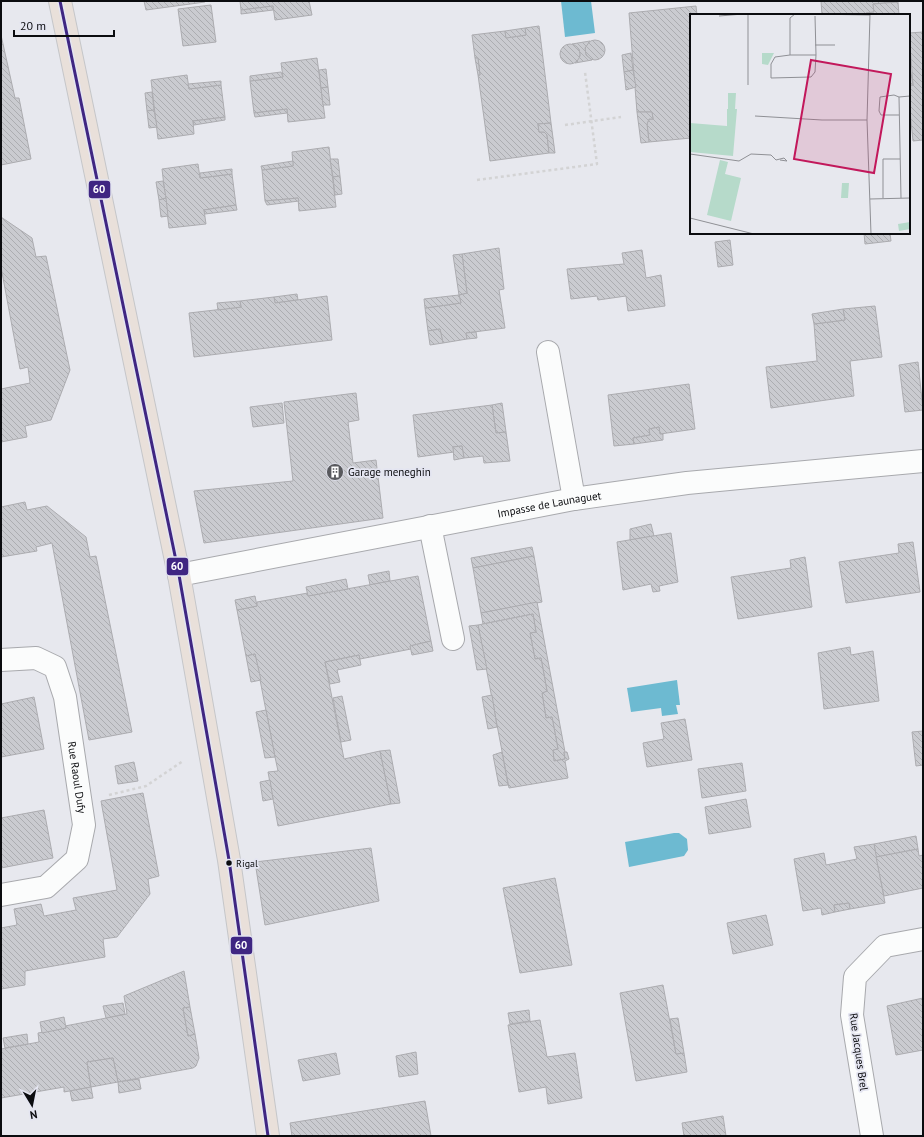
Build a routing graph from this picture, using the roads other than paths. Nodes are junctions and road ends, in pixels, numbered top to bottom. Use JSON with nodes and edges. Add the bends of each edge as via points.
{"nodes":[{"id":1,"x":60,"y":1,"type":"edge"},
{"id":2,"x":548,"y":352,"type":"dead end"},
{"id":3,"x":923,"y":461,"type":"edge"},
{"id":4,"x":574,"y":499,"type":"junction"},
{"id":5,"x":430,"y":526,"type":"junction"},
{"id":6,"x":180,"y":575,"type":"junction"},
{"id":7,"x":453,"y":639,"type":"dead end"},
{"id":8,"x":1,"y":660,"type":"edge"},
{"id":9,"x":1,"y":895,"type":"edge"},
{"id":10,"x":923,"y":939,"type":"edge"},
{"id":11,"x":268,"y":1136,"type":"edge"},
{"id":12,"x":872,"y":1136,"type":"edge"}],
"edges":[{"from":1,"to":6,"type":"main road"},
{"from":2,"to":4,"type":"street"},
{"from":3,"to":4,"type":"street","name":"Impasse de Launaguet","via":[[687,483]]},
{"from":4,"to":5,"type":"street","name":"Impasse de Launaguet"},
{"from":5,"to":6,"type":"street","name":"Impasse de Launaguet"},
{"from":5,"to":7,"type":"street"},
{"from":6,"to":11,"type":"main road","via":[[229,860]]},
{"from":8,"to":9,"type":"street","name":"Rue Raoul Dufy","via":[[36,658],[55,667],[65,697],[84,825],[77,859],[46,887]]},
{"from":10,"to":12,"type":"street","name":"Rue Jacques Brel","via":[[886,946],[855,977],[852,1015]]}]}
